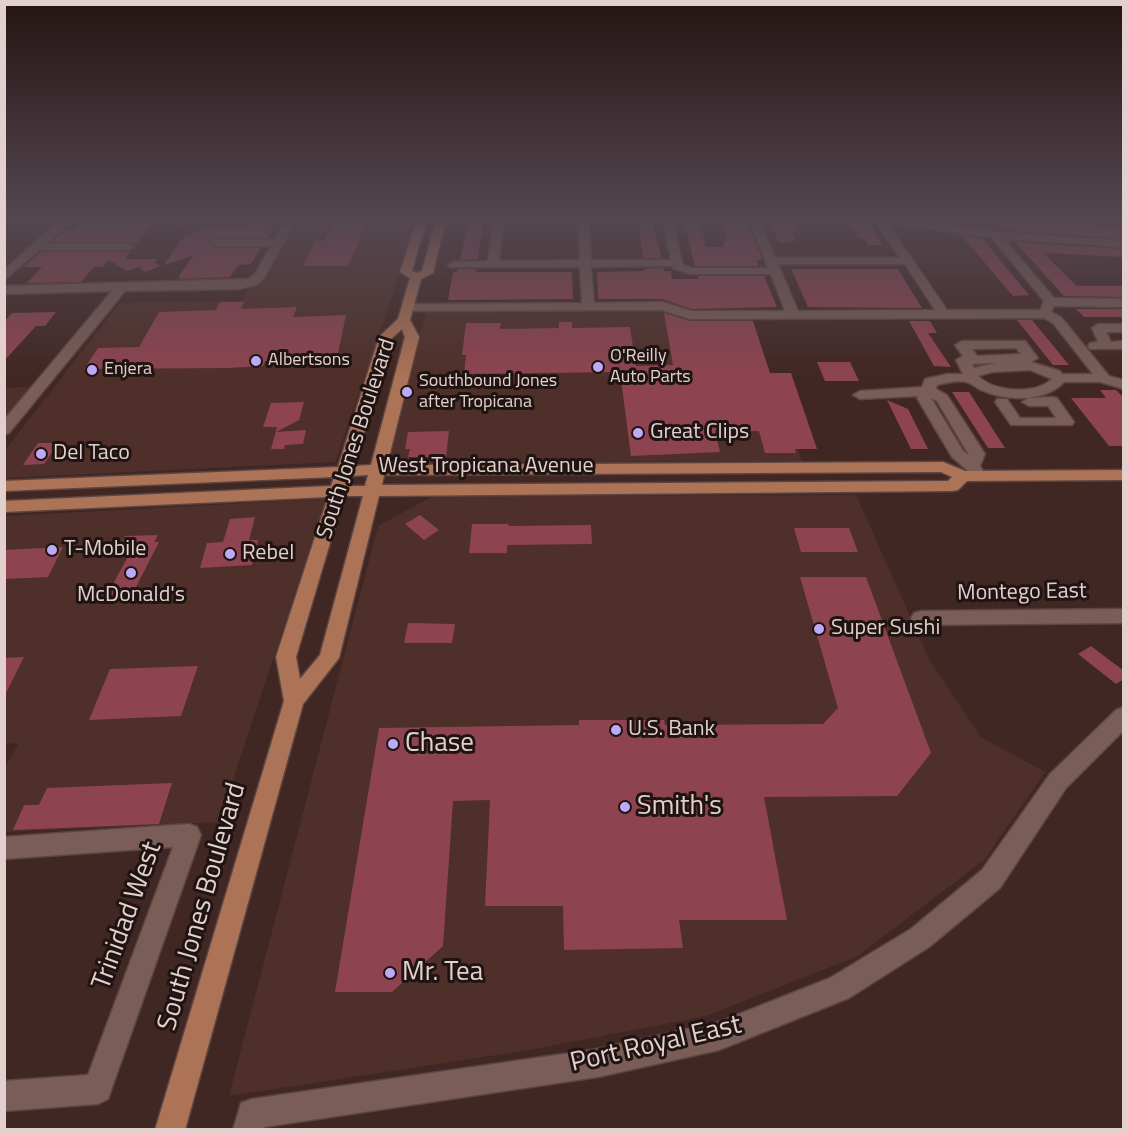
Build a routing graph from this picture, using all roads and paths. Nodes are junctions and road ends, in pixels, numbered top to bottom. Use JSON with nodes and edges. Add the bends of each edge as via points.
{"nodes":[{"id":1,"x":262,"y":272,"type":"edge"},
{"id":2,"x":406,"y":272,"type":"edge"},
{"id":3,"x":427,"y":272,"type":"edge"},
{"id":4,"x":586,"y":272,"type":"edge"},
{"id":5,"x":775,"y":272,"type":"edge"},
{"id":6,"x":915,"y":272,"type":"edge"},
{"id":7,"x":1021,"y":272,"type":"edge"},
{"id":8,"x":416,"y":277,"type":"junction"},
{"id":9,"x":121,"y":288,"type":"junction"},
{"id":10,"x":4,"y":290,"type":"edge"},
{"id":11,"x":1124,"y":303,"type":"edge"},
{"id":12,"x":588,"y":307,"type":"junction"},
{"id":13,"x":1047,"y":308,"type":"junction"},
{"id":14,"x":406,"y":314,"type":"junction"},
{"id":15,"x":793,"y":314,"type":"junction"},
{"id":16,"x":944,"y":314,"type":"junction"},
{"id":17,"x":1124,"y":328,"type":"edge"},
{"id":18,"x":1124,"y":345,"type":"edge"},
{"id":19,"x":1078,"y":346,"type":"junction"},
{"id":20,"x":1106,"y":346,"type":"junction"},
{"id":21,"x":973,"y":360,"type":"dead end"},
{"id":22,"x":1058,"y":378,"type":"junction"},
{"id":23,"x":1104,"y":379,"type":"junction"},
{"id":24,"x":974,"y":380,"type":"junction"},
{"id":25,"x":1124,"y":384,"type":"edge"},
{"id":26,"x":929,"y":391,"type":"junction"},
{"id":27,"x":860,"y":395,"type":"dead end"},
{"id":28,"x":1002,"y":402,"type":"dead end"},
{"id":29,"x":4,"y":430,"type":"edge"},
{"id":30,"x":877,"y":467,"type":"junction"},
{"id":31,"x":377,"y":470,"type":"junction"},
{"id":32,"x":346,"y":471,"type":"junction"},
{"id":33,"x":971,"y":472,"type":"junction"},
{"id":34,"x":1124,"y":475,"type":"edge"},
{"id":35,"x":4,"y":486,"type":"edge"},
{"id":36,"x":756,"y":488,"type":"junction"},
{"id":37,"x":339,"y":491,"type":"junction"},
{"id":38,"x":372,"y":491,"type":"junction"},
{"id":39,"x":4,"y":507,"type":"edge"},
{"id":40,"x":1124,"y":616,"type":"edge"},
{"id":41,"x":921,"y":618,"type":"dead end"},
{"id":42,"x":294,"y":701,"type":"junction"},
{"id":43,"x":1124,"y":716,"type":"edge"},
{"id":44,"x":4,"y":848,"type":"edge"},
{"id":45,"x":4,"y":1096,"type":"edge"},
{"id":46,"x":250,"y":1122,"type":"edge"},
{"id":47,"x":170,"y":1130,"type":"edge"}],
"edges":[{"from":1,"to":9,"type":"street","via":[[252,282],[239,285]]},
{"from":2,"to":8,"type":"main road","name":"South Jones Boulevard"},
{"from":3,"to":8,"type":"main road","name":"South Jones Boulevard"},
{"from":4,"to":12,"type":"street"},
{"from":5,"to":15,"type":"street"},
{"from":6,"to":16,"type":"street"},
{"from":7,"to":13,"type":"street"},
{"from":8,"to":14,"type":"main road","name":"South Jones Boulevard"},
{"from":9,"to":10,"type":"street"},
{"from":9,"to":29,"type":"street"},
{"from":11,"to":13,"type":"street"},
{"from":12,"to":14,"type":"street"},
{"from":12,"to":15,"type":"street","via":[[663,306],[690,315]]},
{"from":13,"to":16,"type":"street"},
{"from":13,"to":19,"type":"street"},
{"from":14,"to":31,"type":"main road","name":"South Jones Boulevard","via":[[411,337]]},
{"from":14,"to":32,"type":"main road","name":"South Jones Boulevard","via":[[386,337]]},
{"from":15,"to":16,"type":"street"},
{"from":17,"to":20,"type":"street","via":[[1098,328]]},
{"from":18,"to":20,"type":"street"},
{"from":19,"to":20,"type":"street"},
{"from":19,"to":23,"type":"street"},
{"from":21,"to":24,"type":"street","via":[[963,360]]},
{"from":22,"to":23,"type":"street"},
{"from":22,"to":24,"type":"street","via":[[1056,386],[1042,392],[997,391]]},
{"from":22,"to":24,"type":"street","via":[[1031,366],[978,370]]},
{"from":23,"to":25,"type":"street"},
{"from":24,"to":26,"type":"street","via":[[946,378],[930,382]]},
{"from":24,"to":28,"type":"street","via":[[993,400]]},
{"from":26,"to":27,"type":"street"},
{"from":26,"to":33,"type":"street","via":[[924,398]]},
{"from":30,"to":31,"type":"main road","name":"West Tropicana Avenue"},
{"from":30,"to":33,"type":"main road","name":"West Tropicana Avenue","via":[[943,467]]},
{"from":30,"to":36,"type":"main road","via":[[845,477],[763,480]]},
{"from":31,"to":32,"type":"main road","name":"West Tropicana Avenue"},
{"from":31,"to":38,"type":"main road","name":"South Jones Boulevard"},
{"from":32,"to":35,"type":"main road","name":"West Tropicana Avenue"},
{"from":32,"to":37,"type":"main road","name":"South Jones Boulevard"},
{"from":33,"to":34,"type":"main road","name":"West Tropicana Avenue"},
{"from":33,"to":36,"type":"main road","name":"West Tropicana Avenue","via":[[952,486]]},
{"from":36,"to":38,"type":"main road","name":"West Tropicana Avenue"},
{"from":37,"to":38,"type":"main road","name":"West Tropicana Avenue"},
{"from":37,"to":39,"type":"main road","name":"West Tropicana Avenue"},
{"from":37,"to":42,"type":"main road","name":"South Jones Boulevard","via":[[286,657]]},
{"from":38,"to":42,"type":"main road","name":"South Jones Boulevard","via":[[329,658]]},
{"from":40,"to":41,"type":"street","name":"Montego East"},
{"from":42,"to":47,"type":"main road","name":"South Jones Boulevard"},
{"from":43,"to":46,"type":"street","name":"Port Royal East","via":[[1058,781],[991,879],[920,938],[839,988],[719,1036],[598,1063]]},
{"from":44,"to":45,"type":"street","name":"Trinidad West","via":[[189,836],[98,1089]]}]}
